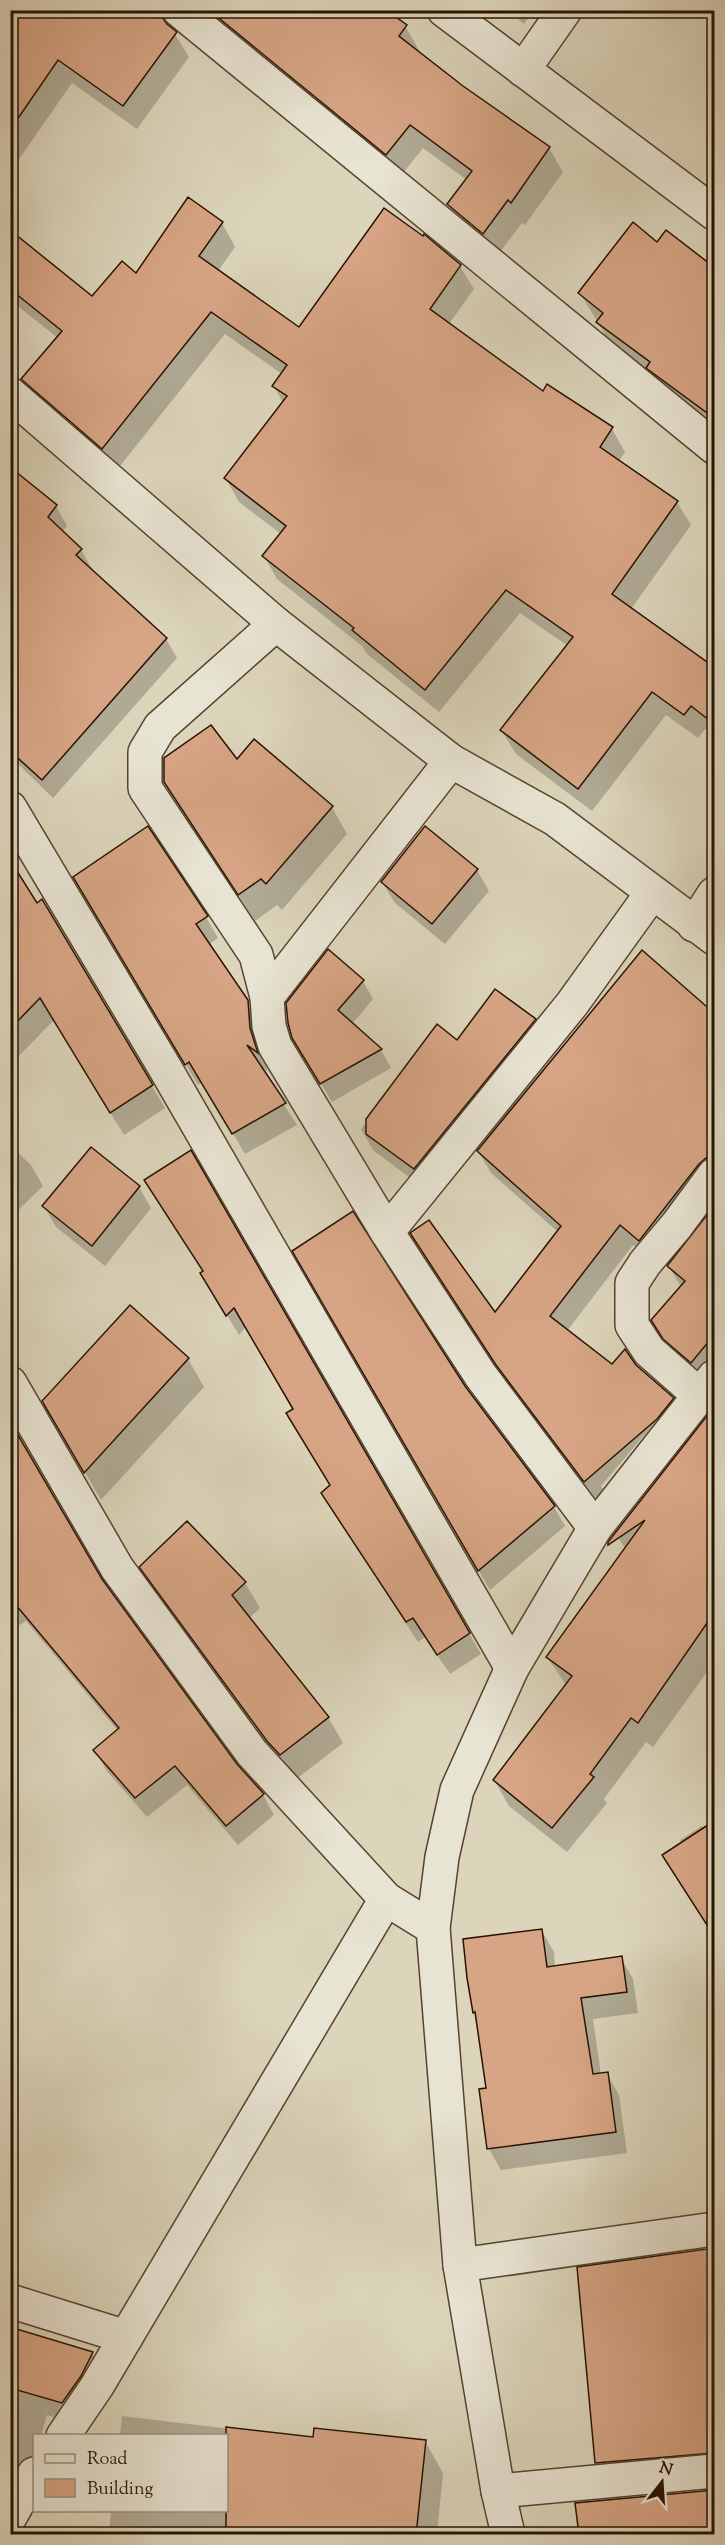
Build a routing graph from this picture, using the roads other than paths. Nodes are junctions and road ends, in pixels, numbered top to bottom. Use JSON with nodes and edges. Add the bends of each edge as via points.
{"nodes":[{"id":1,"x":179,"y":10,"type":"edge"},
{"id":2,"x":444,"y":10,"type":"edge"},
{"id":3,"x":565,"y":10,"type":"edge"},
{"id":4,"x":523,"y":70,"type":"junction"},
{"id":5,"x":710,"y":201,"type":"edge"},
{"id":6,"x":10,"y":394,"type":"edge"},
{"id":7,"x":714,"y":447,"type":"edge"},
{"id":8,"x":276,"y":624,"type":"junction"},
{"id":9,"x":451,"y":761,"type":"junction"},
{"id":10,"x":10,"y":808,"type":"edge"},
{"id":11,"x":652,"y":893,"type":"junction"},
{"id":12,"x":714,"y":894,"type":"edge"},
{"id":13,"x":704,"y":932,"type":"edge"},
{"id":14,"x":267,"y":997,"type":"junction"},
{"id":15,"x":714,"y":1175,"type":"edge"},
{"id":16,"x":387,"y":1232,"type":"junction"},
{"id":17,"x":10,"y":1383,"type":"edge"},
{"id":18,"x":707,"y":1386,"type":"edge"},
{"id":19,"x":595,"y":1528,"type":"junction"},
{"id":20,"x":512,"y":1668,"type":"junction"},
{"id":21,"x":386,"y":1899,"type":"junction"},
{"id":22,"x":433,"y":1928,"type":"junction"},
{"id":23,"x":714,"y":2229,"type":"edge"},
{"id":24,"x":460,"y":2265,"type":"junction"},
{"id":25,"x":10,"y":2301,"type":"edge"},
{"id":26,"x":126,"y":2337,"type":"junction"},
{"id":27,"x":64,"y":2434,"type":"edge"},
{"id":28,"x":714,"y":2471,"type":"edge"},
{"id":29,"x":33,"y":2477,"type":"edge"},
{"id":30,"x":498,"y":2491,"type":"junction"},
{"id":31,"x":10,"y":2517,"type":"edge"},
{"id":32,"x":508,"y":2535,"type":"edge"}],
"edges":[{"from":1,"to":7,"type":"street"},
{"from":2,"to":4,"type":"street"},
{"from":3,"to":4,"type":"street"},
{"from":4,"to":5,"type":"street"},
{"from":6,"to":8,"type":"street"},
{"from":8,"to":9,"type":"street"},
{"from":8,"to":14,"type":"street","via":[[160,727],[146,752],[145,788],[256,955]]},
{"from":9,"to":11,"type":"street","via":[[555,819]]},
{"from":9,"to":14,"type":"street"},
{"from":10,"to":20,"type":"street"},
{"from":11,"to":13,"type":"street"},
{"from":11,"to":16,"type":"street","via":[[572,1004]]},
{"from":12,"to":13,"type":"street"},
{"from":14,"to":16,"type":"street","via":[[275,1047]]},
{"from":15,"to":18,"type":"street","via":[[632,1283],[632,1325],[649,1351]]},
{"from":16,"to":19,"type":"street","via":[[481,1376]]},
{"from":17,"to":21,"type":"street","via":[[117,1568],[252,1753]]},
{"from":18,"to":19,"type":"street"},
{"from":19,"to":20,"type":"street"},
{"from":20,"to":22,"type":"street","via":[[457,1790],[442,1857]]},
{"from":21,"to":22,"type":"street"},
{"from":21,"to":26,"type":"street"},
{"from":22,"to":24,"type":"street"},
{"from":23,"to":24,"type":"street"},
{"from":24,"to":30,"type":"street"},
{"from":25,"to":26,"type":"street"},
{"from":26,"to":27,"type":"street"},
{"from":28,"to":30,"type":"street"},
{"from":29,"to":31,"type":"street"},
{"from":30,"to":32,"type":"street"}]}
